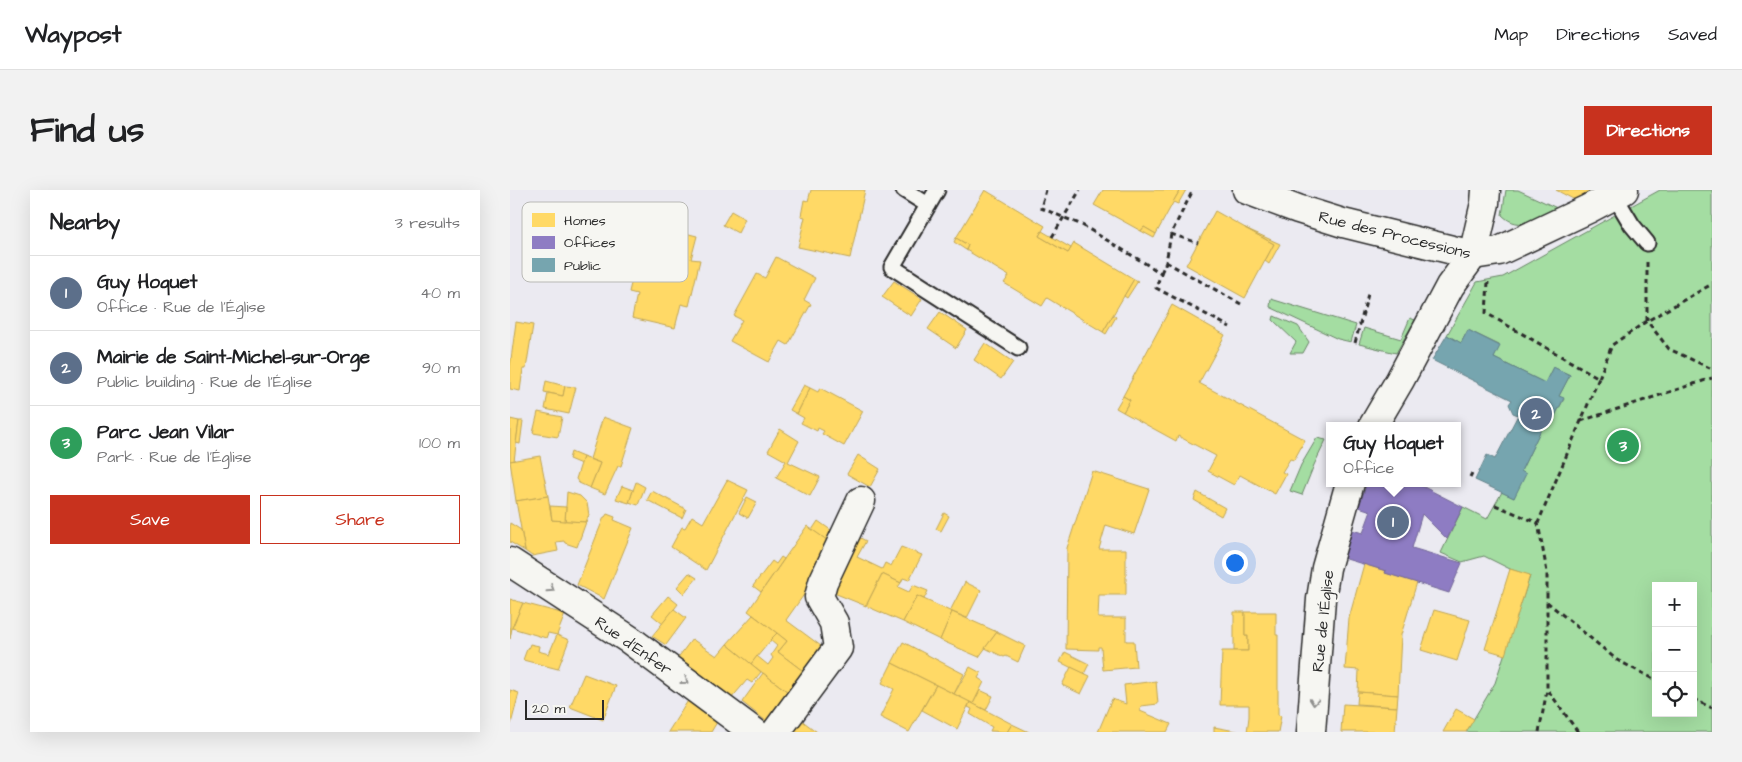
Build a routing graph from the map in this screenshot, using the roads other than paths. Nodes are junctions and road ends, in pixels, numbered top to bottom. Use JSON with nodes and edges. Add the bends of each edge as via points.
{"nodes":[{"id":1,"x":904,"y":190,"type":"edge"},
{"id":2,"x":937,"y":190,"type":"edge"},
{"id":3,"x":1247,"y":190,"type":"edge"},
{"id":4,"x":1486,"y":190,"type":"edge"},
{"id":5,"x":1619,"y":192,"type":"edge"},
{"id":6,"x":928,"y":205,"type":"junction"},
{"id":7,"x":1647,"y":243,"type":"road end"},
{"id":8,"x":1482,"y":254,"type":"junction"},
{"id":9,"x":1018,"y":348,"type":"dead end"},
{"id":10,"x":1375,"y":422,"type":"edge"},
{"id":11,"x":1349,"y":487,"type":"edge"},
{"id":12,"x":861,"y":501,"type":"dead end"},
{"id":13,"x":510,"y":562,"type":"edge"},
{"id":14,"x":754,"y":732,"type":"edge"},
{"id":15,"x":776,"y":732,"type":"edge"},
{"id":16,"x":1311,"y":732,"type":"edge"}],
"edges":[{"from":1,"to":6,"type":"lane"},
{"from":2,"to":6,"type":"lane"},
{"from":3,"to":8,"type":"street","name":"Rue des Processions","via":[[1343,223]]},
{"from":4,"to":8,"type":"street"},
{"from":5,"to":7,"type":"lane","via":[[1632,225]]},
{"from":5,"to":8,"type":"street","name":"Rue des Processions","via":[[1499,251]]},
{"from":6,"to":9,"type":"lane","via":[[892,267]]},
{"from":8,"to":10,"type":"street","via":[[1450,286]]},
{"from":11,"to":16,"type":"street","name":"Rue de l'Église","one_way":true,"via":[[1326,568]]},
{"from":12,"to":15,"type":"street","via":[[819,597],[834,623],[838,648]]},
{"from":13,"to":14,"type":"street","name":"Rue d'Enfer","one_way":true,"via":[[630,640]]}]}
